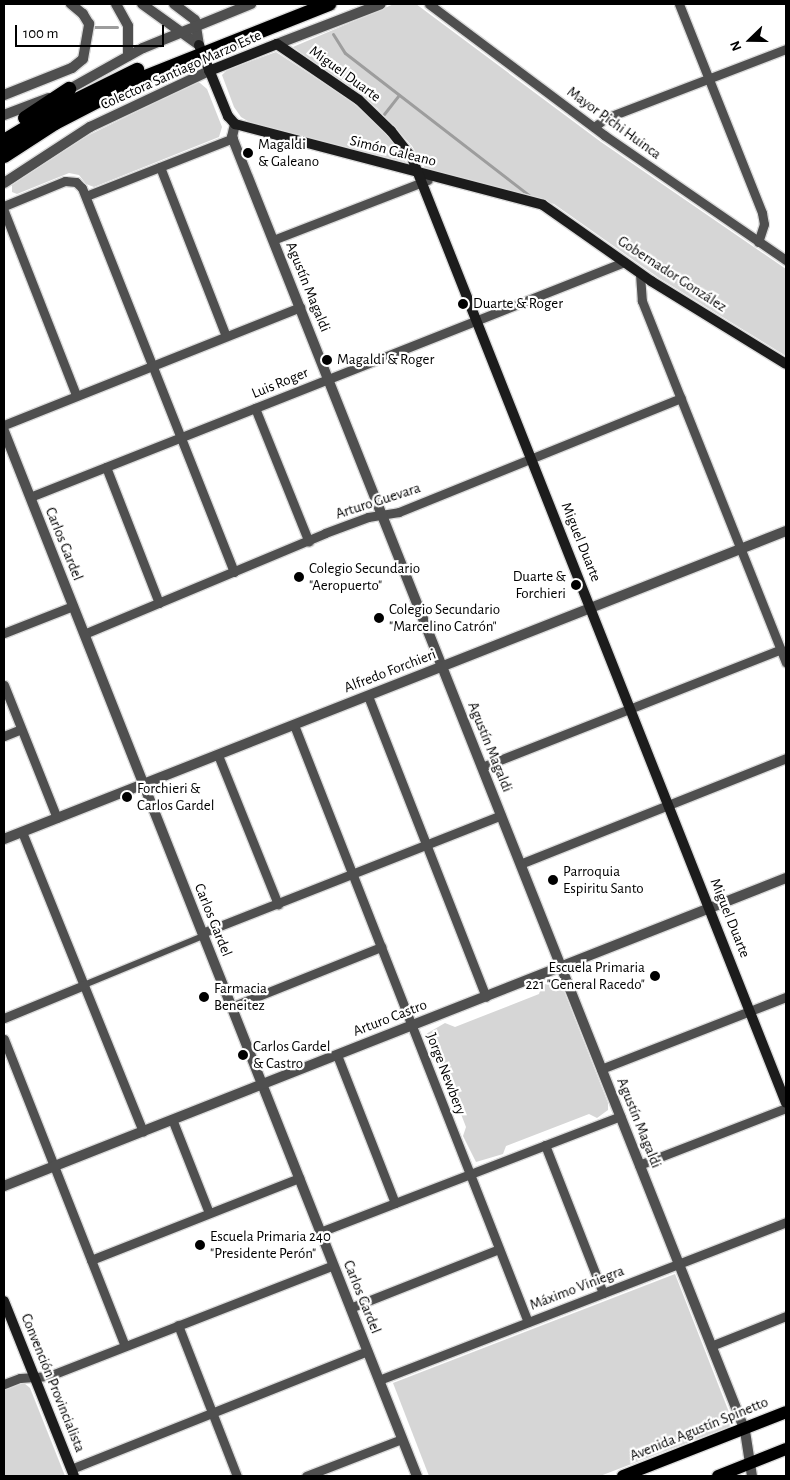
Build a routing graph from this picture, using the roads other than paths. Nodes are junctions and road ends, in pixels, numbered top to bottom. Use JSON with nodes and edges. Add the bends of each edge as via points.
{"nodes":[{"id":1,"x":71,"y":4,"type":"edge"},
{"id":2,"x":116,"y":4,"type":"edge"},
{"id":3,"x":142,"y":4,"type":"edge"},
{"id":4,"x":174,"y":4,"type":"edge"},
{"id":5,"x":251,"y":4,"type":"edge"},
{"id":6,"x":304,"y":4,"type":"edge"},
{"id":7,"x":329,"y":4,"type":"edge"},
{"id":8,"x":381,"y":4,"type":"edge"},
{"id":9,"x":429,"y":4,"type":"edge"},
{"id":10,"x":679,"y":4,"type":"edge"},
{"id":11,"x":197,"y":25,"type":"junction"},
{"id":12,"x":181,"y":32,"type":"junction"},
{"id":13,"x":277,"y":44,"type":"junction"},
{"id":14,"x":200,"y":49,"type":"junction"},
{"id":15,"x":786,"y":49,"type":"edge"},
{"id":16,"x":128,"y":56,"type":"junction"},
{"id":17,"x":209,"y":71,"type":"junction"},
{"id":18,"x":709,"y":79,"type":"junction"},
{"id":19,"x":69,"y":89,"type":"junction"},
{"id":20,"x":4,"y":95,"type":"edge"},
{"id":21,"x":104,"y":96,"type":"junction"},
{"id":22,"x":4,"y":115,"type":"edge"},
{"id":23,"x":235,"y":124,"type":"junction"},
{"id":24,"x":594,"y":127,"type":"junction"},
{"id":25,"x":4,"y":133,"type":"edge"},
{"id":26,"x":233,"y":138,"type":"junction"},
{"id":27,"x":4,"y":141,"type":"edge"},
{"id":28,"x":4,"y":156,"type":"edge"},
{"id":29,"x":4,"y":166,"type":"edge"},
{"id":30,"x":160,"y":167,"type":"junction"},
{"id":31,"x":420,"y":177,"type":"junction"},
{"id":32,"x":4,"y":183,"type":"edge"},
{"id":33,"x":86,"y":196,"type":"junction"},
{"id":34,"x":543,"y":205,"type":"joint"},
{"id":35,"x":4,"y":206,"type":"edge"},
{"id":36,"x":4,"y":211,"type":"edge"},
{"id":37,"x":273,"y":240,"type":"junction"},
{"id":38,"x":758,"y":242,"type":"junction"},
{"id":39,"x":786,"y":260,"type":"edge"},
{"id":40,"x":624,"y":262,"type":"junction"},
{"id":41,"x":640,"y":274,"type":"junction"},
{"id":42,"x":300,"y":307,"type":"junction"},
{"id":43,"x":477,"y":320,"type":"junction"},
{"id":44,"x":226,"y":336,"type":"junction"},
{"id":45,"x":786,"y":364,"type":"edge"},
{"id":46,"x":152,"y":365,"type":"junction"},
{"id":47,"x":328,"y":379,"type":"junction"},
{"id":48,"x":76,"y":395,"type":"junction"},
{"id":49,"x":681,"y":398,"type":"junction"},
{"id":50,"x":255,"y":408,"type":"junction"},
{"id":51,"x":4,"y":425,"type":"edge"},
{"id":52,"x":4,"y":431,"type":"edge"},
{"id":53,"x":181,"y":438,"type":"junction"},
{"id":54,"x":532,"y":458,"type":"junction"},
{"id":55,"x":106,"y":467,"type":"junction"},
{"id":56,"x":30,"y":497,"type":"junction"},
{"id":57,"x":382,"y":516,"type":"junction"},
{"id":58,"x":786,"y":531,"type":"edge"},
{"id":59,"x":308,"y":542,"type":"junction"},
{"id":60,"x":741,"y":549,"type":"junction"},
{"id":61,"x":234,"y":572,"type":"junction"},
{"id":62,"x":159,"y":603,"type":"junction"},
{"id":63,"x":73,"y":606,"type":"junction"},
{"id":64,"x":591,"y":608,"type":"junction"},
{"id":65,"x":4,"y":633,"type":"edge"},
{"id":66,"x":84,"y":634,"type":"junction"},
{"id":67,"x":781,"y":649,"type":"junction"},
{"id":68,"x":786,"y":662,"type":"edge"},
{"id":69,"x":442,"y":667,"type":"junction"},
{"id":70,"x":4,"y":685,"type":"edge"},
{"id":71,"x":368,"y":696,"type":"junction"},
{"id":72,"x":630,"y":708,"type":"junction"},
{"id":73,"x":294,"y":725,"type":"junction"},
{"id":74,"x":21,"y":729,"type":"junction"},
{"id":75,"x":4,"y":736,"type":"edge"},
{"id":76,"x":218,"y":755,"type":"junction"},
{"id":77,"x":786,"y":758,"type":"edge"},
{"id":78,"x":482,"y":767,"type":"junction"},
{"id":79,"x":143,"y":784,"type":"junction"},
{"id":80,"x":669,"y":805,"type":"junction"},
{"id":81,"x":501,"y":815,"type":"junction"},
{"id":82,"x":57,"y":818,"type":"junction"},
{"id":83,"x":22,"y":832,"type":"junction"},
{"id":84,"x":4,"y":839,"type":"edge"},
{"id":85,"x":427,"y":845,"type":"junction"},
{"id":86,"x":520,"y":864,"type":"junction"},
{"id":87,"x":352,"y":874,"type":"junction"},
{"id":88,"x":786,"y":878,"type":"edge"},
{"id":89,"x":278,"y":904,"type":"junction"},
{"id":90,"x":710,"y":908,"type":"junction"},
{"id":91,"x":203,"y":935,"type":"junction"},
{"id":92,"x":381,"y":947,"type":"junction"},
{"id":93,"x":561,"y":968,"type":"junction"},
{"id":94,"x":84,"y":985,"type":"junction"},
{"id":95,"x":486,"y":997,"type":"junction"},
{"id":96,"x":786,"y":997,"type":"edge"},
{"id":97,"x":231,"y":1007,"type":"junction"},
{"id":98,"x":750,"y":1011,"type":"junction"},
{"id":99,"x":4,"y":1018,"type":"edge"},
{"id":100,"x":412,"y":1026,"type":"junction"},
{"id":101,"x":4,"y":1039,"type":"edge"},
{"id":102,"x":337,"y":1055,"type":"junction"},
{"id":103,"x":601,"y":1069,"type":"junction"},
{"id":104,"x":262,"y":1084,"type":"junction"},
{"id":105,"x":786,"y":1102,"type":"edge"},
{"id":106,"x":786,"y":1108,"type":"edge"},
{"id":107,"x":620,"y":1116,"type":"junction"},
{"id":108,"x":172,"y":1119,"type":"junction"},
{"id":109,"x":143,"y":1131,"type":"junction"},
{"id":110,"x":545,"y":1145,"type":"junction"},
{"id":111,"x":639,"y":1165,"type":"junction"},
{"id":112,"x":54,"y":1166,"type":"junction"},
{"id":113,"x":470,"y":1174,"type":"junction"},
{"id":114,"x":298,"y":1178,"type":"junction"},
{"id":115,"x":4,"y":1186,"type":"edge"},
{"id":116,"x":395,"y":1203,"type":"junction"},
{"id":117,"x":209,"y":1213,"type":"junction"},
{"id":118,"x":786,"y":1222,"type":"edge"},
{"id":119,"x":320,"y":1232,"type":"junction"},
{"id":120,"x":499,"y":1249,"type":"junction"},
{"id":121,"x":91,"y":1260,"type":"junction"},
{"id":122,"x":678,"y":1264,"type":"junction"},
{"id":123,"x":333,"y":1265,"type":"junction"},
{"id":124,"x":604,"y":1293,"type":"junction"},
{"id":125,"x":4,"y":1301,"type":"edge"},
{"id":126,"x":350,"y":1308,"type":"junction"},
{"id":127,"x":786,"y":1316,"type":"edge"},
{"id":128,"x":528,"y":1322,"type":"junction"},
{"id":129,"x":178,"y":1325,"type":"junction"},
{"id":130,"x":125,"y":1346,"type":"junction"},
{"id":131,"x":710,"y":1346,"type":"junction"},
{"id":132,"x":367,"y":1351,"type":"junction"},
{"id":133,"x":35,"y":1378,"type":"junction"},
{"id":134,"x":378,"y":1380,"type":"junction"},
{"id":135,"x":4,"y":1384,"type":"edge"},
{"id":136,"x":786,"y":1412,"type":"edge"},
{"id":137,"x":212,"y":1413,"type":"junction"},
{"id":138,"x":744,"y":1429,"type":"junction"},
{"id":139,"x":402,"y":1439,"type":"junction"},
{"id":140,"x":786,"y":1449,"type":"edge"},
{"id":141,"x":750,"y":1470,"type":"edge"},
{"id":142,"x":73,"y":1473,"type":"edge"},
{"id":143,"x":237,"y":1476,"type":"edge"},
{"id":144,"x":306,"y":1476,"type":"edge"},
{"id":145,"x":417,"y":1476,"type":"edge"},
{"id":146,"x":623,"y":1476,"type":"edge"},
{"id":147,"x":718,"y":1476,"type":"edge"}],
"edges":[{"from":1,"to":20,"type":"street","via":[[88,21],[87,51],[75,66]]},
{"from":2,"to":16,"type":"street","via":[[128,26]]},
{"from":3,"to":12,"type":"street"},
{"from":4,"to":11,"type":"street","via":[[191,16]]},
{"from":5,"to":11,"type":"street","name":"Colectora Santiago Marzo Este"},
{"from":6,"to":14,"type":"highway"},
{"from":7,"to":14,"type":"highway"},
{"from":8,"to":13,"type":"street","name":"Colectora Santiago Marzo Este"},
{"from":9,"to":24,"type":"street","name":"Mayor Pichi Huinca"},
{"from":10,"to":18,"type":"street"},
{"from":11,"to":12,"type":"street","name":"Colectora Santiago Marzo Este"},
{"from":11,"to":14,"type":"street"},
{"from":12,"to":14,"type":"street"},
{"from":12,"to":16,"type":"street","name":"Colectora Santiago Marzo Este"},
{"from":13,"to":17,"type":"main road","name":"Colectora Santiago Marzo Este"},
{"from":13,"to":31,"type":"main road","name":"Miguel Duarte","via":[[336,82],[370,109],[403,144]]},
{"from":14,"to":17,"type":"main road"},
{"from":14,"to":21,"type":"highway"},
{"from":14,"to":27,"type":"highway","via":[[87,94]]},
{"from":15,"to":18,"type":"street"},
{"from":16,"to":19,"type":"street","name":"Colectora Santiago Marzo Este"},
{"from":17,"to":23,"type":"main road","via":[[228,116]]},
{"from":17,"to":32,"type":"street","name":"Colectora Santiago Marzo Este","via":[[95,125]]},
{"from":18,"to":24,"type":"street","via":[[606,118]]},
{"from":18,"to":38,"type":"street","via":[[762,213],[764,224]]},
{"from":19,"to":22,"type":"street","name":"Colectora Santiago Marzo Este"},
{"from":19,"to":25,"type":"highway"},
{"from":21,"to":28,"type":"highway"},
{"from":21,"to":29,"type":"highway","via":[[74,121]]},
{"from":23,"to":26,"type":"street","name":"Agustín Magaldi"},
{"from":23,"to":31,"type":"main road","name":"Simón Galeano"},
{"from":24,"to":38,"type":"street","name":"Mayor Pichi Huinca"},
{"from":26,"to":30,"type":"street"},
{"from":26,"to":37,"type":"street","name":"Agustín Magaldi"},
{"from":30,"to":33,"type":"street"},
{"from":30,"to":44,"type":"street"},
{"from":31,"to":34,"type":"main road","name":"Simón Galeano","via":[[435,177]]},
{"from":31,"to":37,"type":"street"},
{"from":31,"to":43,"type":"main road","name":"Miguel Duarte"},
{"from":33,"to":35,"type":"street","via":[[78,184],[68,181]]},
{"from":33,"to":46,"type":"street"},
{"from":34,"to":40,"type":"main road","name":"Gobernador González"},
{"from":36,"to":48,"type":"street"},
{"from":37,"to":42,"type":"street","name":"Agustín Magaldi"},
{"from":38,"to":39,"type":"street","name":"Mayor Pichi Huinca"},
{"from":40,"to":41,"type":"main road","name":"Gobernador González"},
{"from":40,"to":43,"type":"street","name":"Luis Roger"},
{"from":41,"to":45,"type":"main road","name":"Gobernador González"},
{"from":41,"to":49,"type":"street","via":[[641,297]]},
{"from":42,"to":44,"type":"street"},
{"from":42,"to":47,"type":"street","name":"Agustín Magaldi"},
{"from":43,"to":47,"type":"street","name":"Luis Roger"},
{"from":43,"to":54,"type":"main road","name":"Miguel Duarte"},
{"from":44,"to":46,"type":"street"},
{"from":46,"to":48,"type":"street"},
{"from":46,"to":53,"type":"street"},
{"from":47,"to":50,"type":"street","name":"Luis Roger"},
{"from":47,"to":57,"type":"street","name":"Agustín Magaldi"},
{"from":48,"to":51,"type":"street"},
{"from":49,"to":54,"type":"street","name":"Arturo Guevara"},
{"from":49,"to":60,"type":"street"},
{"from":50,"to":53,"type":"street","name":"Luis Roger"},
{"from":50,"to":59,"type":"street"},
{"from":52,"to":56,"type":"street","name":"Carlos Gardel"},
{"from":53,"to":55,"type":"street","name":"Luis Roger"},
{"from":53,"to":61,"type":"street"},
{"from":54,"to":57,"type":"street","name":"Arturo Guevara"},
{"from":54,"to":64,"type":"main road","name":"Miguel Duarte"},
{"from":55,"to":56,"type":"street","name":"Luis Roger"},
{"from":55,"to":62,"type":"street"},
{"from":56,"to":63,"type":"street","name":"Carlos Gardel"},
{"from":57,"to":59,"type":"street","name":"Arturo Guevara","via":[[366,517]]},
{"from":57,"to":69,"type":"street","name":"Agustín Magaldi"},
{"from":58,"to":60,"type":"street","name":"Alfredo Forchieri"},
{"from":59,"to":61,"type":"street","name":"Arturo Guevara"},
{"from":60,"to":64,"type":"street","name":"Alfredo Forchieri"},
{"from":60,"to":67,"type":"street"},
{"from":61,"to":62,"type":"street","name":"Arturo Guevara"},
{"from":62,"to":66,"type":"street","name":"Arturo Guevara"},
{"from":63,"to":65,"type":"street"},
{"from":63,"to":66,"type":"street","name":"Carlos Gardel"},
{"from":64,"to":69,"type":"street","name":"Alfredo Forchieri"},
{"from":64,"to":72,"type":"main road","name":"Miguel Duarte"},
{"from":66,"to":79,"type":"street","name":"Carlos Gardel"},
{"from":67,"to":68,"type":"street"},
{"from":67,"to":72,"type":"street"},
{"from":69,"to":71,"type":"street","name":"Alfredo Forchieri"},
{"from":69,"to":78,"type":"street","name":"Agustín Magaldi"},
{"from":70,"to":74,"type":"street"},
{"from":71,"to":73,"type":"street","name":"Alfredo Forchieri"},
{"from":71,"to":85,"type":"street"},
{"from":72,"to":78,"type":"street"},
{"from":72,"to":80,"type":"main road","name":"Miguel Duarte"},
{"from":73,"to":76,"type":"street","name":"Alfredo Forchieri"},
{"from":73,"to":87,"type":"street","name":"Jorge Newbery"},
{"from":74,"to":75,"type":"street"},
{"from":74,"to":82,"type":"street"},
{"from":76,"to":79,"type":"street","name":"Alfredo Forchieri"},
{"from":76,"to":89,"type":"street"},
{"from":77,"to":80,"type":"street"},
{"from":78,"to":81,"type":"street","name":"Agustín Magaldi"},
{"from":79,"to":82,"type":"street","name":"Alfredo Forchieri"},
{"from":79,"to":91,"type":"street","name":"Carlos Gardel"},
{"from":80,"to":86,"type":"street"},
{"from":80,"to":90,"type":"main road","name":"Miguel Duarte"},
{"from":81,"to":85,"type":"street"},
{"from":81,"to":86,"type":"street","name":"Agustín Magaldi"},
{"from":82,"to":83,"type":"street","name":"Alfredo Forchieri"},
{"from":83,"to":84,"type":"street","name":"Alfredo Forchieri"},
{"from":83,"to":94,"type":"street"},
{"from":85,"to":87,"type":"street"},
{"from":85,"to":95,"type":"street"},
{"from":86,"to":93,"type":"street","name":"Agustín Magaldi"},
{"from":87,"to":89,"type":"street"},
{"from":87,"to":92,"type":"street","name":"Jorge Newbery"},
{"from":88,"to":90,"type":"street","name":"Arturo Castro"},
{"from":89,"to":91,"type":"street"},
{"from":90,"to":93,"type":"street","name":"Arturo Castro"},
{"from":90,"to":98,"type":"main road","name":"Miguel Duarte"},
{"from":91,"to":94,"type":"street"},
{"from":91,"to":97,"type":"street","name":"Carlos Gardel"},
{"from":92,"to":97,"type":"street"},
{"from":92,"to":100,"type":"street","name":"Jorge Newbery"},
{"from":93,"to":95,"type":"street","name":"Arturo Castro"},
{"from":93,"to":103,"type":"street","name":"Agustín Magaldi"},
{"from":94,"to":99,"type":"street"},
{"from":94,"to":109,"type":"street"},
{"from":95,"to":100,"type":"street","name":"Arturo Castro"},
{"from":96,"to":98,"type":"street"},
{"from":97,"to":104,"type":"street","name":"Carlos Gardel"},
{"from":98,"to":103,"type":"street"},
{"from":98,"to":105,"type":"main road","name":"Miguel Duarte"},
{"from":100,"to":102,"type":"street","name":"Arturo Castro"},
{"from":100,"to":113,"type":"street","name":"Jorge Newbery"},
{"from":101,"to":112,"type":"street"},
{"from":102,"to":104,"type":"street","name":"Arturo Castro"},
{"from":102,"to":116,"type":"street"},
{"from":103,"to":107,"type":"street","name":"Agustín Magaldi"},
{"from":104,"to":108,"type":"street","name":"Arturo Castro"},
{"from":104,"to":114,"type":"street","name":"Carlos Gardel"},
{"from":106,"to":111,"type":"street"},
{"from":107,"to":110,"type":"street"},
{"from":107,"to":111,"type":"street","name":"Agustín Magaldi"},
{"from":108,"to":109,"type":"street","name":"Arturo Castro"},
{"from":108,"to":117,"type":"street"},
{"from":109,"to":112,"type":"street","name":"Arturo Castro"},
{"from":110,"to":113,"type":"street"},
{"from":110,"to":124,"type":"street"},
{"from":111,"to":122,"type":"street","name":"Agustín Magaldi"},
{"from":112,"to":115,"type":"street","name":"Arturo Castro"},
{"from":112,"to":121,"type":"street"},
{"from":113,"to":116,"type":"street"},
{"from":113,"to":120,"type":"street","name":"Jorge Newbery"},
{"from":114,"to":117,"type":"street"},
{"from":114,"to":119,"type":"street","name":"Carlos Gardel"},
{"from":116,"to":119,"type":"street"},
{"from":117,"to":121,"type":"street"},
{"from":118,"to":122,"type":"street","name":"Máximo Viniegra"},
{"from":119,"to":123,"type":"street","name":"Carlos Gardel"},
{"from":120,"to":126,"type":"street"},
{"from":120,"to":128,"type":"street","name":"Jorge Newbery"},
{"from":121,"to":130,"type":"street"},
{"from":122,"to":124,"type":"street","name":"Máximo Viniegra"},
{"from":122,"to":131,"type":"street","name":"Agustín Magaldi"},
{"from":123,"to":126,"type":"street","name":"Carlos Gardel"},
{"from":123,"to":129,"type":"street"},
{"from":124,"to":128,"type":"street","name":"Máximo Viniegra"},
{"from":125,"to":133,"type":"main road","name":"Convención Provincialista"},
{"from":126,"to":132,"type":"street","name":"Carlos Gardel"},
{"from":127,"to":131,"type":"street"},
{"from":128,"to":134,"type":"street","name":"Máximo Viniegra"},
{"from":129,"to":130,"type":"street"},
{"from":129,"to":137,"type":"street"},
{"from":130,"to":133,"type":"street","via":[[46,1377]]},
{"from":131,"to":138,"type":"street","name":"Agustín Magaldi"},
{"from":132,"to":134,"type":"street","name":"Carlos Gardel"},
{"from":132,"to":137,"type":"street"},
{"from":133,"to":135,"type":"street","via":[[20,1378]]},
{"from":133,"to":142,"type":"main road","name":"Convención Provincialista"},
{"from":134,"to":139,"type":"street","name":"Carlos Gardel"},
{"from":136,"to":138,"type":"main road","name":"Avenida Agustín Spinetto"},
{"from":137,"to":142,"type":"street"},
{"from":137,"to":143,"type":"street"},
{"from":138,"to":141,"type":"street","name":"Agustín Magaldi"},
{"from":138,"to":146,"type":"main road","name":"Avenida Agustín Spinetto"},
{"from":139,"to":144,"type":"street"},
{"from":139,"to":145,"type":"street","name":"Carlos Gardel"},
{"from":140,"to":141,"type":"main road"},
{"from":141,"to":147,"type":"main road"}]}
